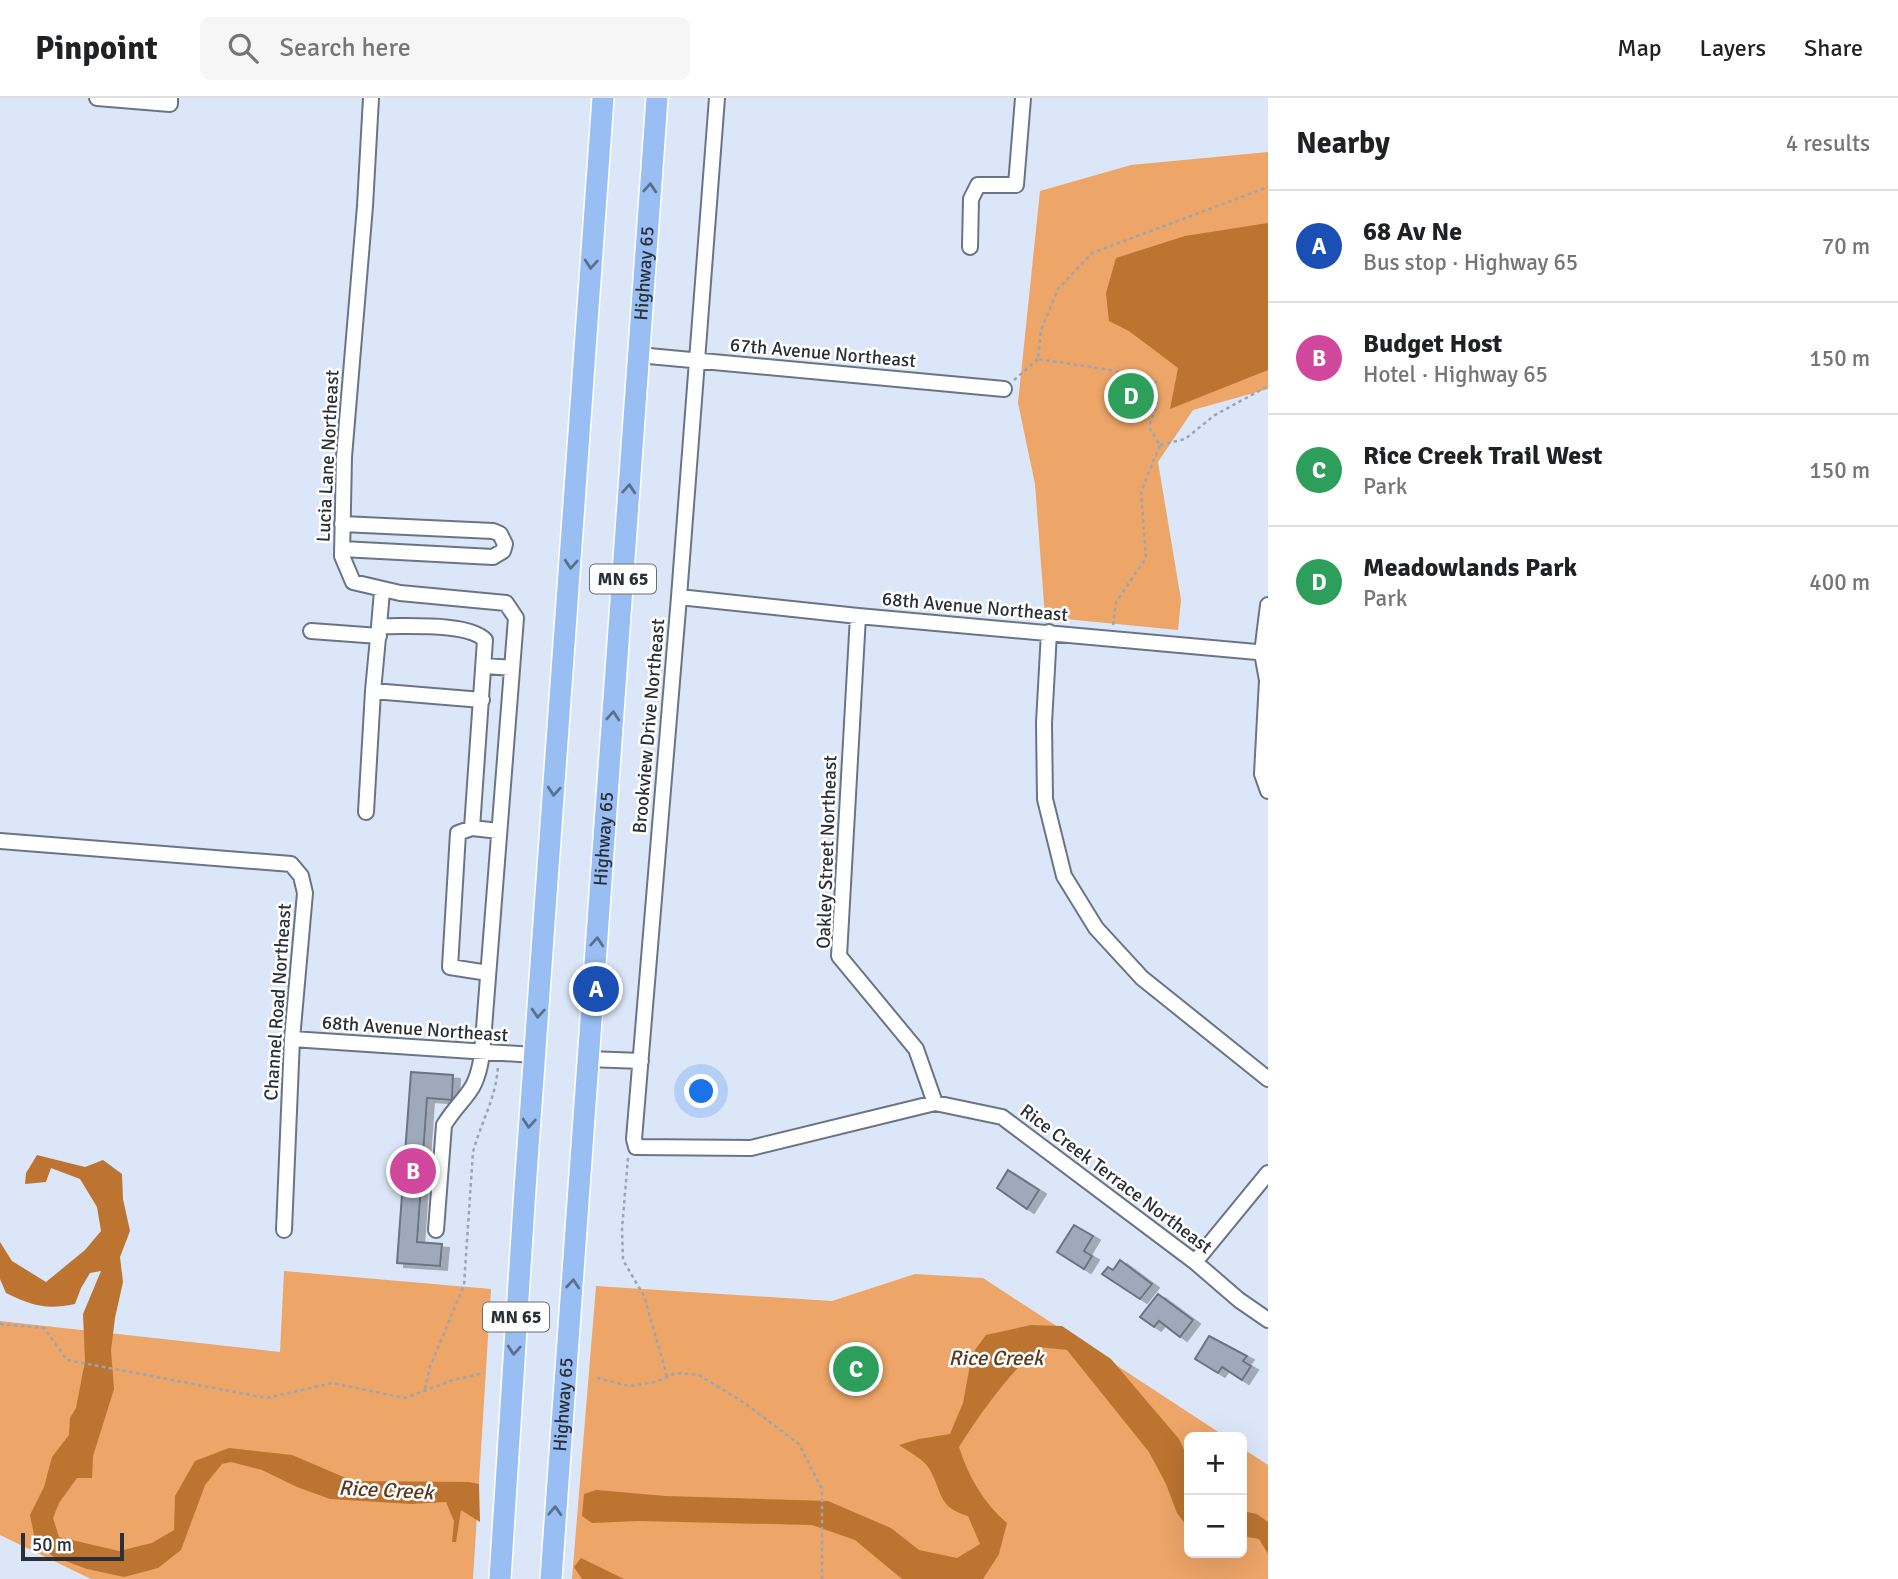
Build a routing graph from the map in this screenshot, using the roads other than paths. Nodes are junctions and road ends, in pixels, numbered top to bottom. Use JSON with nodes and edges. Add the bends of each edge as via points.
{"nodes":[{"id":1,"x":97,"y":98,"type":"edge"},
{"id":2,"x":371,"y":98,"type":"edge"},
{"id":3,"x":603,"y":98,"type":"edge"},
{"id":4,"x":657,"y":98,"type":"edge"},
{"id":5,"x":717,"y":98,"type":"edge"},
{"id":6,"x":1023,"y":98,"type":"edge"},
{"id":7,"x":170,"y":101,"type":"edge"},
{"id":8,"x":970,"y":247,"type":"dead end"},
{"id":9,"x":638,"y":355,"type":"junction"},
{"id":10,"x":697,"y":361,"type":"junction"},
{"id":11,"x":1004,"y":389,"type":"road end"},
{"id":12,"x":342,"y":524,"type":"junction"},
{"id":13,"x":342,"y":549,"type":"junction"},
{"id":14,"x":382,"y":590,"type":"junction"},
{"id":15,"x":679,"y":597,"type":"junction"},
{"id":16,"x":1268,"y":605,"type":"edge"},
{"id":17,"x":858,"y":616,"type":"junction"},
{"id":18,"x":311,"y":631,"type":"dead end"},
{"id":19,"x":379,"y":631,"type":"junction"},
{"id":20,"x":1049,"y":632,"type":"junction"},
{"id":21,"x":1265,"y":653,"type":"edge"},
{"id":22,"x":485,"y":666,"type":"junction"},
{"id":23,"x":512,"y":668,"type":"junction"},
{"id":24,"x":373,"y":691,"type":"junction"},
{"id":25,"x":482,"y":700,"type":"junction"},
{"id":26,"x":1268,"y":791,"type":"edge"},
{"id":27,"x":366,"y":812,"type":"dead end"},
{"id":28,"x":472,"y":828,"type":"junction"},
{"id":29,"x":499,"y":831,"type":"junction"},
{"id":30,"x":0,"y":841,"type":"edge"},
{"id":31,"x":488,"y":973,"type":"junction"},
{"id":32,"x":292,"y":1039,"type":"junction"},
{"id":33,"x":482,"y":1054,"type":"junction"},
{"id":34,"x":534,"y":1055,"type":"junction"},
{"id":35,"x":588,"y":1059,"type":"junction"},
{"id":36,"x":641,"y":1062,"type":"junction"},
{"id":37,"x":1268,"y":1079,"type":"edge"},
{"id":38,"x":935,"y":1103,"type":"junction"},
{"id":39,"x":636,"y":1147,"type":"joint"},
{"id":40,"x":1268,"y":1172,"type":"edge"},
{"id":41,"x":284,"y":1230,"type":"dead end"},
{"id":42,"x":436,"y":1230,"type":"dead end"},
{"id":43,"x":1195,"y":1262,"type":"junction"},
{"id":44,"x":1268,"y":1320,"type":"edge"},
{"id":45,"x":500,"y":1579,"type":"edge"},
{"id":46,"x":551,"y":1579,"type":"edge"}],
"edges":[{"from":1,"to":7,"type":"street"},
{"from":2,"to":12,"type":"street","name":"Lucia Lane Northeast"},
{"from":3,"to":34,"type":"highway","number":"MN 65","one_way":true},
{"from":9,"to":4,"type":"highway","name":"Highway 65","number":"MN 65","one_way":true},
{"from":5,"to":10,"type":"street","name":"Brookview Drive Northeast"},
{"from":6,"to":8,"type":"street","via":[[1016,185],[978,185],[971,199]]},
{"from":9,"to":10,"type":"street","name":"67th Avenue Northeast"},
{"from":35,"to":9,"type":"highway","name":"Highway 65","number":"MN 65","one_way":true},
{"from":10,"to":11,"type":"street","name":"67th Avenue Northeast"},
{"from":10,"to":15,"type":"street","name":"Brookview Drive Northeast"},
{"from":12,"to":13,"type":"street","name":"Lucia Lane Northeast"},
{"from":12,"to":13,"type":"street","via":[[493,531],[505,544],[503,551],[493,556]]},
{"from":13,"to":14,"type":"street","name":"Lucia Lane Northeast","via":[[353,582]]},
{"from":14,"to":19,"type":"street"},
{"from":14,"to":23,"type":"street","name":"Lucia Lane Northeast","via":[[506,603],[516,618]]},
{"from":15,"to":17,"type":"street","name":"68th Avenue Northeast"},
{"from":15,"to":36,"type":"street","name":"Brookview Drive Northeast"},
{"from":16,"to":21,"type":"street"},
{"from":17,"to":20,"type":"street","name":"68th Avenue Northeast"},
{"from":17,"to":38,"type":"street","name":"Oakley Street Northeast","via":[[839,956],[916,1049]]},
{"from":18,"to":19,"type":"street"},
{"from":19,"to":22,"type":"street","via":[[464,629],[480,634],[485,640]]},
{"from":19,"to":24,"type":"street"},
{"from":20,"to":21,"type":"street","name":"68th Avenue Northeast"},
{"from":20,"to":37,"type":"street","via":[[1045,799],[1065,876],[1096,928],[1142,978]]},
{"from":21,"to":26,"type":"street","via":[[1262,774]]},
{"from":22,"to":23,"type":"street"},
{"from":22,"to":25,"type":"street"},
{"from":23,"to":29,"type":"street","name":"Lucia Lane Northeast"},
{"from":24,"to":25,"type":"street"},
{"from":24,"to":27,"type":"street"},
{"from":25,"to":28,"type":"street"},
{"from":28,"to":29,"type":"street"},
{"from":28,"to":31,"type":"street","via":[[458,834],[450,967]]},
{"from":29,"to":31,"type":"street","name":"Lucia Lane Northeast"},
{"from":30,"to":32,"type":"street","name":"Channel Road Northeast","via":[[291,863],[301,876],[305,893]]},
{"from":31,"to":33,"type":"street","name":"Lucia Lane Northeast"},
{"from":32,"to":33,"type":"street","name":"68th Avenue Northeast"},
{"from":32,"to":41,"type":"street","name":"Channel Road Northeast"},
{"from":33,"to":34,"type":"street","name":"68th Avenue Northeast"},
{"from":33,"to":42,"type":"street","name":"Lucia Lane Northeast","via":[[473,1090],[444,1125]]},
{"from":34,"to":45,"type":"highway","number":"MN 65","one_way":true},
{"from":35,"to":36,"type":"street"},
{"from":46,"to":35,"type":"highway","name":"Highway 65","number":"MN 65","one_way":true},
{"from":36,"to":39,"type":"street","name":"Brookview Drive Northeast"},
{"from":38,"to":39,"type":"street","name":"Rice Creek Terrace Northeast","via":[[751,1148]]},
{"from":38,"to":43,"type":"street","name":"Rice Creek Terrace Northeast","via":[[1002,1117]]},
{"from":40,"to":43,"type":"street"},
{"from":43,"to":44,"type":"street","name":"Rice Creek Terrace Northeast"}]}
